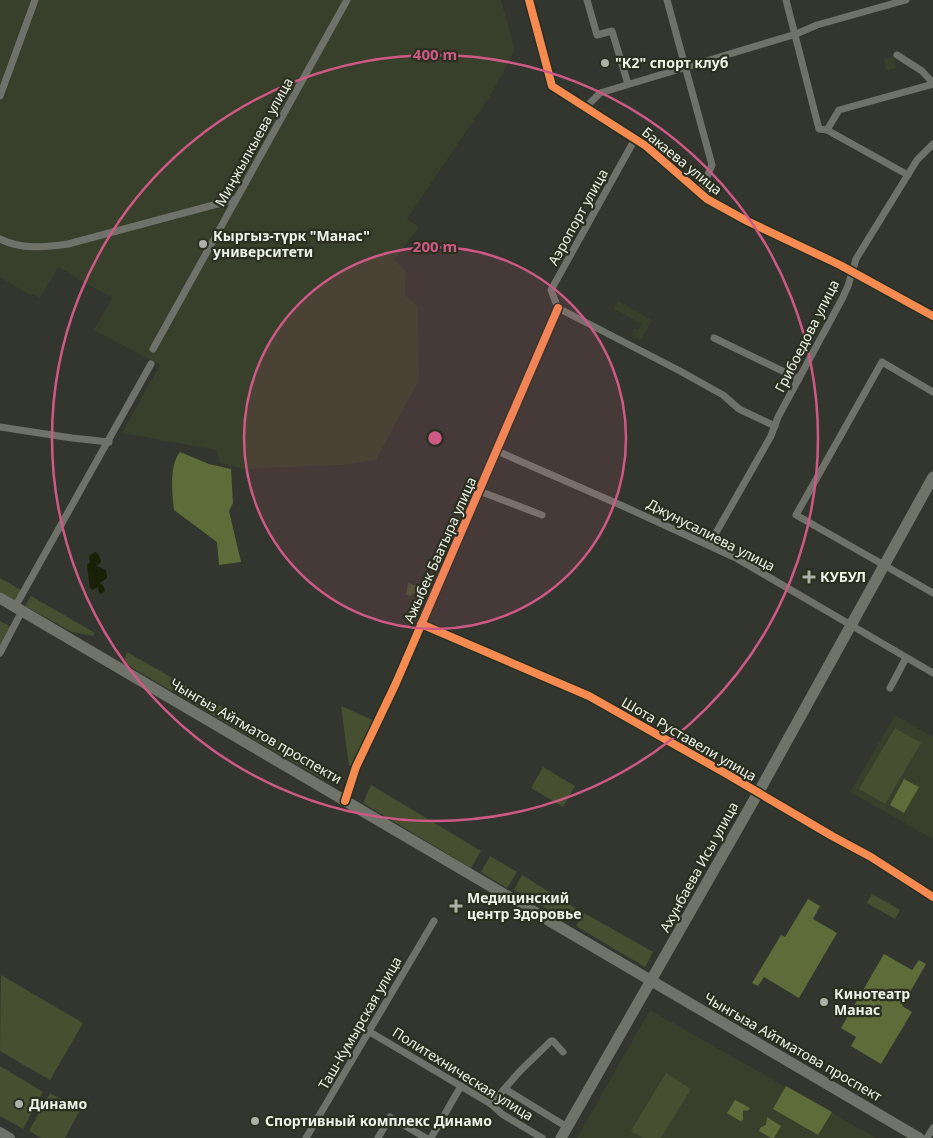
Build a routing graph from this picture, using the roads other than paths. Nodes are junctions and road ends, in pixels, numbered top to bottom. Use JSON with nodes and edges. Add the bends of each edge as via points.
{"nodes":[{"id":1,"x":35,"y":0,"type":"edge"},
{"id":2,"x":348,"y":0,"type":"edge"},
{"id":3,"x":529,"y":0,"type":"edge"},
{"id":4,"x":587,"y":0,"type":"edge"},
{"id":5,"x":667,"y":0,"type":"edge"},
{"id":6,"x":786,"y":0,"type":"edge"},
{"id":7,"x":906,"y":0,"type":"edge"},
{"id":8,"x":796,"y":34,"type":"junction"},
{"id":9,"x":897,"y":55,"type":"dead end"},
{"id":10,"x":685,"y":68,"type":"junction"},
{"id":11,"x":628,"y":84,"type":"junction"},
{"id":12,"x":933,"y":84,"type":"edge"},
{"id":13,"x":0,"y":96,"type":"edge"},
{"id":14,"x":586,"y":107,"type":"junction"},
{"id":15,"x":827,"y":130,"type":"junction"},
{"id":16,"x":635,"y":139,"type":"junction"},
{"id":17,"x":933,"y":144,"type":"edge"},
{"id":18,"x":908,"y":175,"type":"junction"},
{"id":19,"x":700,"y":193,"type":"junction"},
{"id":20,"x":236,"y":199,"type":"junction"},
{"id":21,"x":0,"y":239,"type":"edge"},
{"id":22,"x":852,"y":272,"type":"junction"},
{"id":23,"x":558,"y":308,"type":"junction"},
{"id":24,"x":933,"y":316,"type":"edge"},
{"id":25,"x":714,"y":338,"type":"dead end"},
{"id":26,"x":153,"y":349,"type":"dead end"},
{"id":27,"x":151,"y":364,"type":"dead end"},
{"id":28,"x":799,"y":379,"type":"junction"},
{"id":29,"x":933,"y":392,"type":"edge"},
{"id":30,"x":775,"y":426,"type":"junction"},
{"id":31,"x":0,"y":427,"type":"edge"},
{"id":32,"x":109,"y":442,"type":"junction"},
{"id":33,"x":496,"y":451,"type":"junction"},
{"id":34,"x":933,"y":477,"type":"edge"},
{"id":35,"x":479,"y":491,"type":"junction"},
{"id":36,"x":542,"y":515,"type":"dead end"},
{"id":37,"x":708,"y":545,"type":"junction"},
{"id":38,"x":884,"y":566,"type":"junction"},
{"id":39,"x":933,"y":593,"type":"edge"},
{"id":40,"x":0,"y":598,"type":"edge"},
{"id":41,"x":18,"y":609,"type":"junction"},
{"id":42,"x":421,"y":624,"type":"junction"},
{"id":43,"x":851,"y":626,"type":"junction"},
{"id":44,"x":0,"y":653,"type":"edge"},
{"id":45,"x":906,"y":658,"type":"junction"},
{"id":46,"x":933,"y":673,"type":"edge"},
{"id":47,"x":890,"y":688,"type":"dead end"},
{"id":48,"x":758,"y":793,"type":"junction"},
{"id":49,"x":345,"y":801,"type":"junction"},
{"id":50,"x":933,"y":896,"type":"edge"},
{"id":51,"x":434,"y":921,"type":"dead end"},
{"id":52,"x":652,"y":981,"type":"junction"},
{"id":53,"x":370,"y":1032,"type":"junction"},
{"id":54,"x":563,"y":1052,"type":"dead end"},
{"id":55,"x":461,"y":1086,"type":"junction"},
{"id":56,"x":505,"y":1089,"type":"junction"},
{"id":57,"x":491,"y":1104,"type":"junction"},
{"id":58,"x":567,"y":1126,"type":"junction"},
{"id":59,"x":933,"y":1128,"type":"edge"},
{"id":60,"x":0,"y":1132,"type":"edge"},
{"id":61,"x":10,"y":1138,"type":"edge"},
{"id":62,"x":306,"y":1138,"type":"edge"},
{"id":63,"x":378,"y":1138,"type":"edge"},
{"id":64,"x":426,"y":1138,"type":"edge"},
{"id":65,"x":431,"y":1138,"type":"edge"},
{"id":66,"x":542,"y":1138,"type":"edge"},
{"id":67,"x":561,"y":1138,"type":"edge"},
{"id":68,"x":919,"y":1138,"type":"edge"},
{"id":69,"x":927,"y":1138,"type":"edge"}],
"edges":[{"from":1,"to":13,"type":"street"},
{"from":2,"to":20,"type":"street","name":"Миңжылкыева улица"},
{"from":3,"to":14,"type":"street","name":"Бакаева улица","via":[[552,86]]},
{"from":4,"to":11,"type":"street","via":[[597,35],[612,31]]},
{"from":5,"to":10,"type":"street"},
{"from":6,"to":8,"type":"street"},
{"from":7,"to":8,"type":"street"},
{"from":8,"to":10,"type":"street"},
{"from":8,"to":15,"type":"street","via":[[819,129]]},
{"from":9,"to":12,"type":"street","via":[[922,71]]},
{"from":10,"to":11,"type":"street"},
{"from":10,"to":19,"type":"street","via":[[712,166]]},
{"from":11,"to":14,"type":"street","via":[[600,93]]},
{"from":12,"to":15,"type":"street","via":[[839,110]]},
{"from":14,"to":16,"type":"street","name":"Бакаева улица"},
{"from":15,"to":18,"type":"street"},
{"from":16,"to":19,"type":"street","name":"Бакаева улица"},
{"from":16,"to":23,"type":"street","name":"Аэропорт улица","via":[[552,290]]},
{"from":17,"to":18,"type":"street","name":"Грибоедова улица"},
{"from":18,"to":22,"type":"street","name":"Грибоедова улица","via":[[856,259]]},
{"from":19,"to":22,"type":"street","name":"Бакаева улица","via":[[747,221]]},
{"from":20,"to":21,"type":"street","via":[[68,244],[25,247]]},
{"from":20,"to":26,"type":"street","name":"Миңжылкыева улица"},
{"from":22,"to":24,"type":"street","name":"Бакаева улица"},
{"from":22,"to":28,"type":"street","name":"Грибоедова улица","via":[[842,299]]},
{"from":23,"to":30,"type":"street","via":[[680,371],[723,395],[739,409]]},
{"from":23,"to":33,"type":"street","name":"Ажыбек Баатыра улица"},
{"from":25,"to":28,"type":"street"},
{"from":27,"to":32,"type":"street"},
{"from":28,"to":30,"type":"street","name":"Грибоедова улица"},
{"from":29,"to":38,"type":"street","via":[[882,362],[796,516]]},
{"from":30,"to":37,"type":"street","name":"Грибоедова улица"},
{"from":31,"to":32,"type":"street"},
{"from":32,"to":41,"type":"street"},
{"from":33,"to":35,"type":"street","name":"Ажыбек Баатыра улица"},
{"from":33,"to":37,"type":"street","name":"Джунусалиева улица"},
{"from":34,"to":38,"type":"main road","name":"Ахунбаева Исы улица"},
{"from":35,"to":36,"type":"street"},
{"from":35,"to":42,"type":"street","name":"Ажыбек Баатыра улица"},
{"from":37,"to":43,"type":"street","name":"Джунусалиева улица"},
{"from":38,"to":39,"type":"street"},
{"from":38,"to":43,"type":"main road","name":"Ахунбаева Исы улица"},
{"from":40,"to":41,"type":"main road","name":"Чынгыз Айтматов проспекти"},
{"from":41,"to":44,"type":"street"},
{"from":41,"to":49,"type":"main road","name":"Чынгыз Айтматов проспекти"},
{"from":42,"to":48,"type":"street","name":"Шота Руставели улица","via":[[588,696]]},
{"from":42,"to":49,"type":"street","name":"Ажыбек Баатыра улица","via":[[356,767]]},
{"from":43,"to":45,"type":"street","name":"Джунусалиева улица"},
{"from":43,"to":48,"type":"main road","name":"Ахунбаева Исы улица"},
{"from":45,"to":46,"type":"street","name":"Джунусалиева улица"},
{"from":45,"to":47,"type":"street"},
{"from":48,"to":50,"type":"street","name":"Шота Руставели улица"},
{"from":48,"to":52,"type":"main road","name":"Ахунбаева Исы улица"},
{"from":49,"to":52,"type":"main road","name":"Чынгыз Айтматов проспекти"},
{"from":51,"to":53,"type":"street","name":"Таш-Кумырская улица"},
{"from":52,"to":58,"type":"main road","name":"Ахунбаева Исы улица"},
{"from":52,"to":68,"type":"main road","name":"Чынгыза Айтматова проспект"},
{"from":53,"to":55,"type":"street","name":"Политехническая улица"},
{"from":53,"to":62,"type":"street","name":"Таш-Кумырская улица"},
{"from":54,"to":56,"type":"street","via":[[551,1041]]},
{"from":55,"to":57,"type":"street","name":"Политехническая улица"},
{"from":55,"to":65,"type":"street"},
{"from":56,"to":57,"type":"street"},
{"from":56,"to":58,"type":"street"},
{"from":57,"to":66,"type":"street","name":"Политехническая улица"},
{"from":58,"to":67,"type":"main road","name":"Ахунбаева Исы улица"},
{"from":59,"to":69,"type":"street"},
{"from":60,"to":61,"type":"main road"},
{"from":63,"to":64,"type":"street","via":[[390,1117]]}]}
